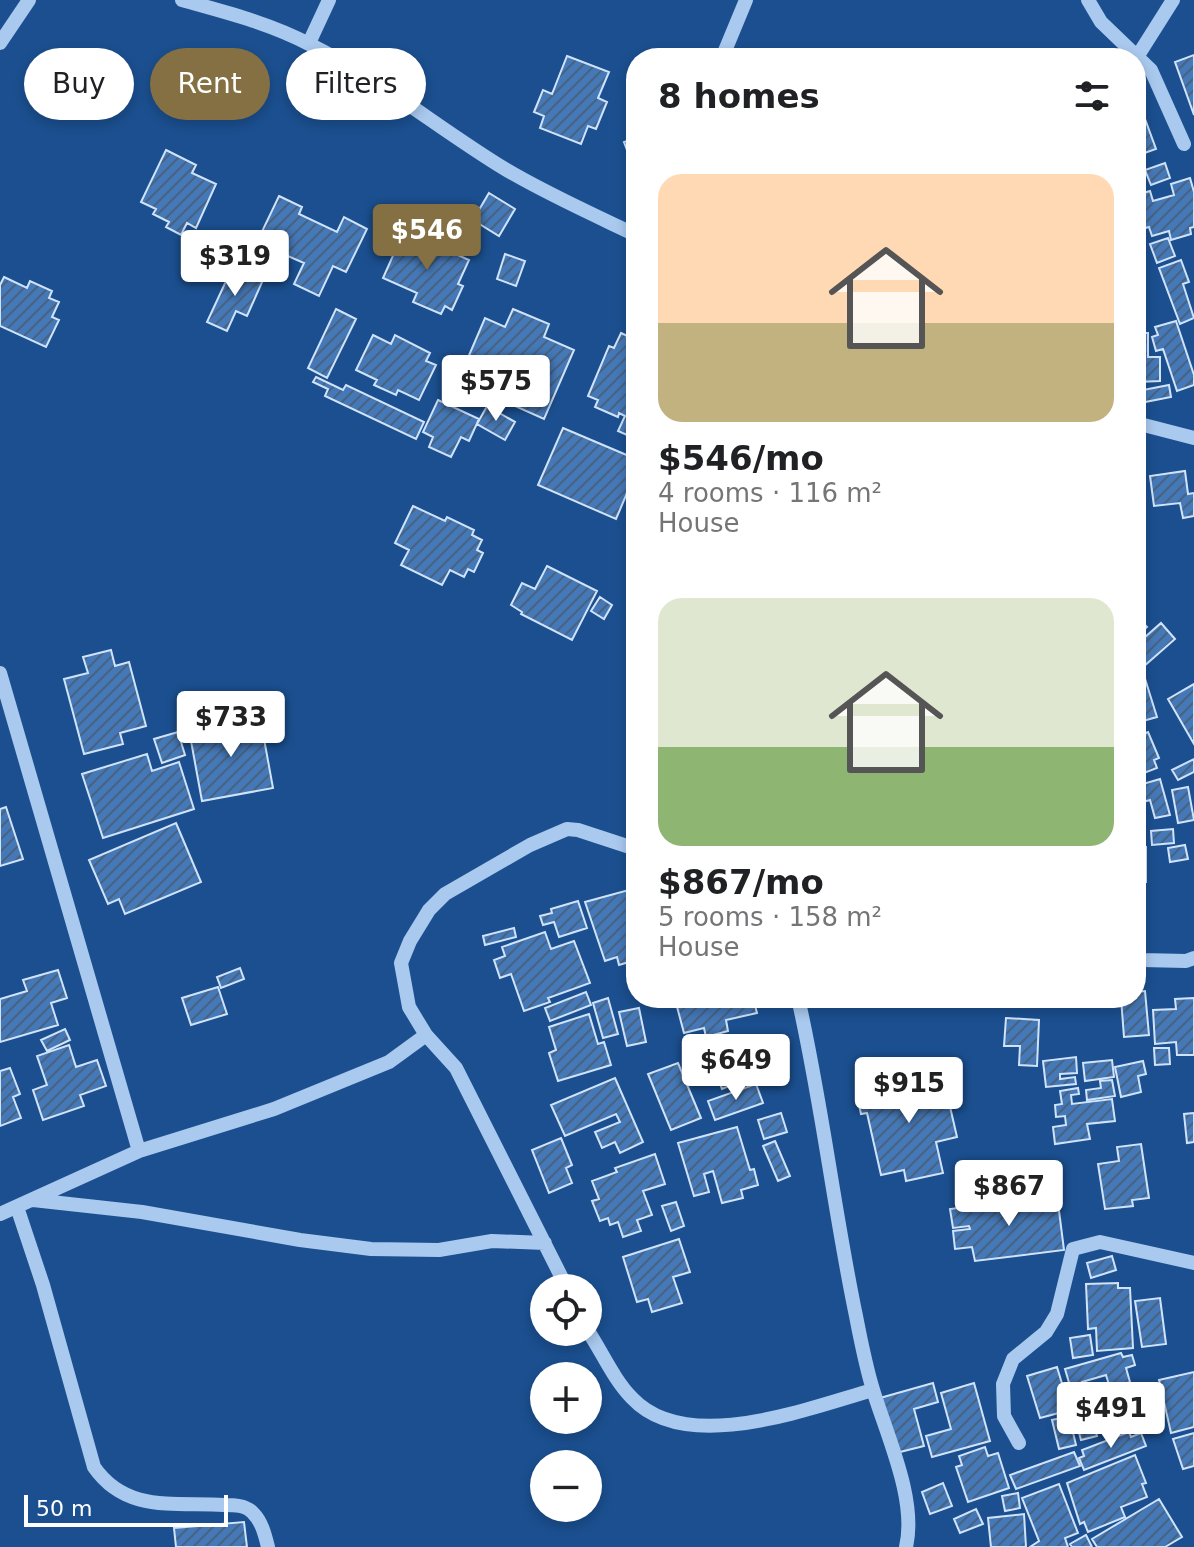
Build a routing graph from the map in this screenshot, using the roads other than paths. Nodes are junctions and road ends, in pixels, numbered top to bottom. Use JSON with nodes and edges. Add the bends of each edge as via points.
{"nodes":[{"id":1,"x":29,"y":0,"type":"edge"},
{"id":2,"x":182,"y":0,"type":"edge"},
{"id":3,"x":329,"y":0,"type":"edge"},
{"id":4,"x":746,"y":0,"type":"edge"},
{"id":5,"x":1088,"y":0,"type":"edge"},
{"id":6,"x":1173,"y":0,"type":"edge"},
{"id":7,"x":0,"y":43,"type":"edge"},
{"id":8,"x":309,"y":43,"type":"junction"},
{"id":9,"x":726,"y":48,"type":"edge"},
{"id":10,"x":1128,"y":48,"type":"edge"},
{"id":11,"x":1143,"y":48,"type":"edge"},
{"id":12,"x":1146,"y":67,"type":"edge"},
{"id":13,"x":1184,"y":144,"type":"dead end"},
{"id":14,"x":626,"y":230,"type":"edge"},
{"id":15,"x":1146,"y":426,"type":"edge"},
{"id":16,"x":1194,"y":438,"type":"edge"},
{"id":17,"x":2,"y":683,"type":"edge"},
{"id":18,"x":626,"y":846,"type":"edge"},
{"id":19,"x":1194,"y":958,"type":"edge"},
{"id":20,"x":1146,"y":960,"type":"edge"},
{"id":21,"x":800,"y":1008,"type":"edge"},
{"id":22,"x":426,"y":1035,"type":"junction"},
{"id":23,"x":139,"y":1151,"type":"junction"},
{"id":24,"x":33,"y":1200,"type":"junction"},
{"id":25,"x":17,"y":1207,"type":"junction"},
{"id":26,"x":0,"y":1214,"type":"edge"},
{"id":27,"x":545,"y":1243,"type":"junction"},
{"id":28,"x":1194,"y":1263,"type":"edge"},
{"id":29,"x":560,"y":1274,"type":"edge"},
{"id":30,"x":598,"y":1346,"type":"edge"},
{"id":31,"x":873,"y":1390,"type":"junction"},
{"id":32,"x":1019,"y":1443,"type":"dead end"},
{"id":33,"x":268,"y":1547,"type":"edge"},
{"id":34,"x":906,"y":1547,"type":"edge"}],
"edges":[{"from":1,"to":7,"type":"street"},
{"from":2,"to":8,"type":"street"},
{"from":3,"to":8,"type":"street"},
{"from":4,"to":9,"type":"street"},
{"from":5,"to":10,"type":"street","via":[[1101,22]]},
{"from":6,"to":11,"type":"street"},
{"from":8,"to":14,"type":"street","via":[[505,169]]},
{"from":12,"to":13,"type":"street"},
{"from":15,"to":16,"type":"street"},
{"from":17,"to":23,"type":"street"},
{"from":18,"to":22,"type":"street","via":[[567,829],[445,894],[429,910],[401,963],[409,1007]]},
{"from":19,"to":20,"type":"street"},
{"from":21,"to":31,"type":"street"},
{"from":22,"to":23,"type":"street","via":[[389,1062],[319,1092]]},
{"from":22,"to":27,"type":"street","via":[[456,1068]]},
{"from":23,"to":24,"type":"street"},
{"from":24,"to":25,"type":"street"},
{"from":24,"to":27,"type":"street","via":[[371,1249]]},
{"from":25,"to":26,"type":"street"},
{"from":25,"to":33,"type":"street","via":[[94,1467],[104,1481],[124,1495],[160,1504],[239,1505],[252,1511]]},
{"from":27,"to":29,"type":"street"},
{"from":28,"to":32,"type":"street","via":[[1100,1242],[1073,1249],[1057,1314],[1046,1332],[1013,1359],[1003,1384],[1004,1416]]},
{"from":30,"to":31,"type":"street","via":[[630,1397],[681,1424],[777,1418]]},
{"from":31,"to":34,"type":"street","via":[[907,1503]]}]}
